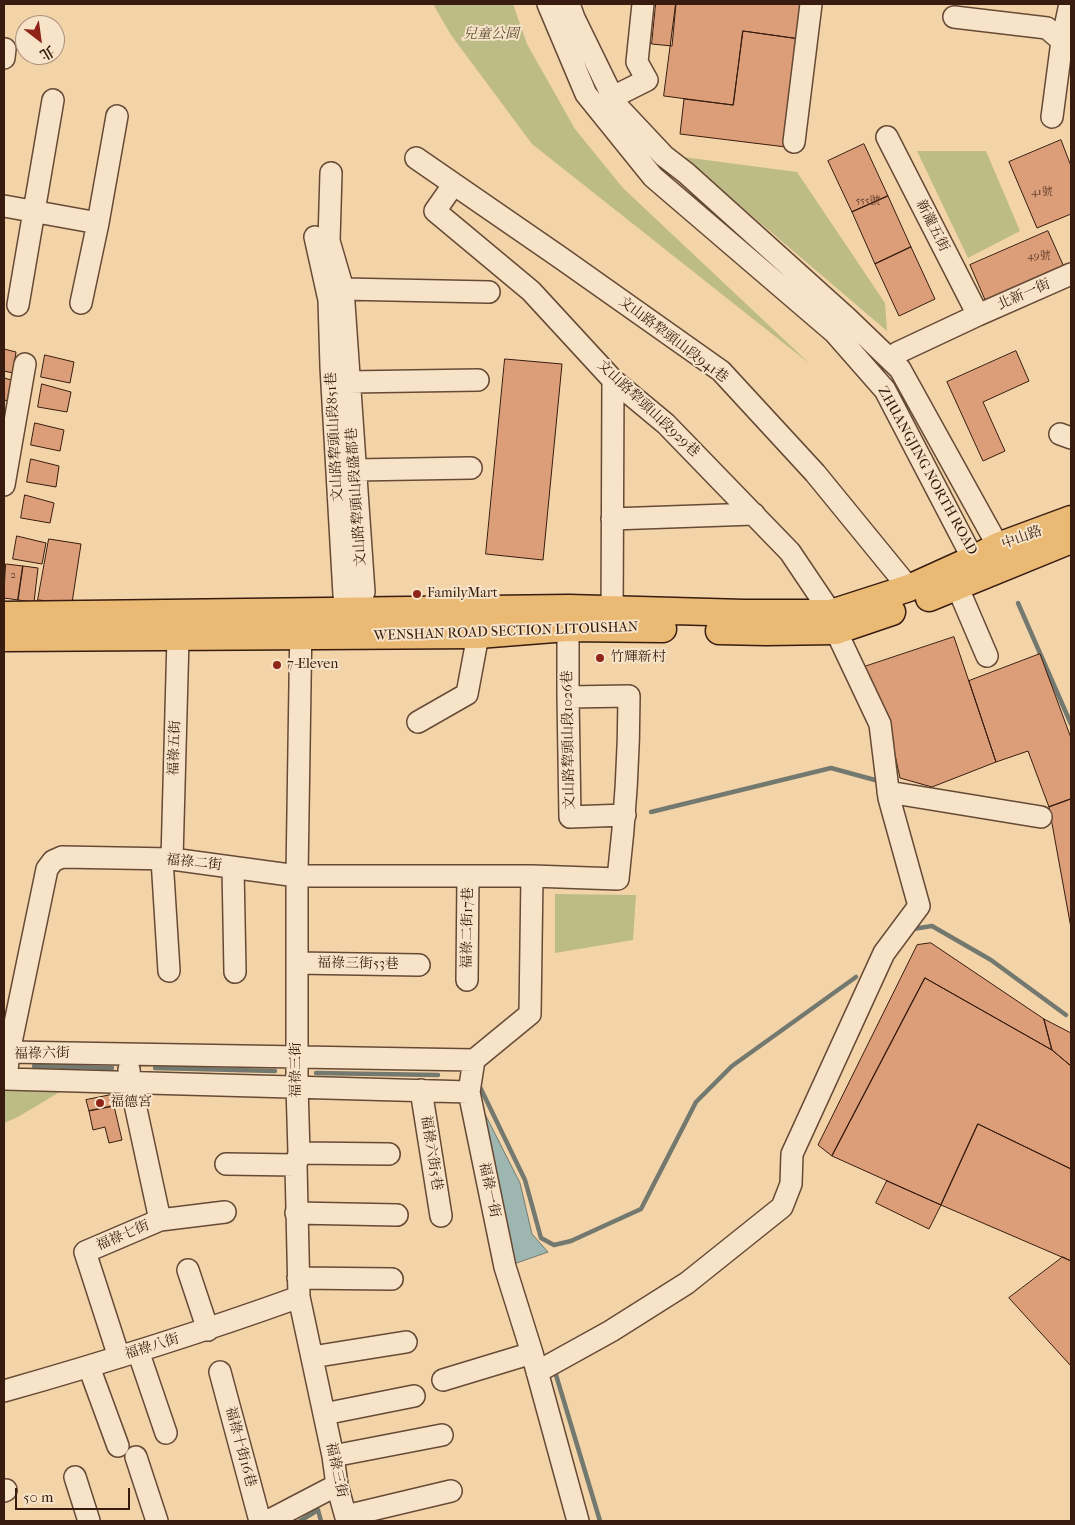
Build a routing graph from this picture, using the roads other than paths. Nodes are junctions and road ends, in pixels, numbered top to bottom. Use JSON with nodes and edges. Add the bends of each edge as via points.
{"nodes":[{"id":1,"x":548,"y":4,"type":"edge"},
{"id":2,"x":569,"y":4,"type":"edge"},
{"id":3,"x":643,"y":4,"type":"edge"},
{"id":4,"x":811,"y":4,"type":"edge"},
{"id":5,"x":1070,"y":4,"type":"edge"},
{"id":6,"x":954,"y":17,"type":"dead end"},
{"id":7,"x":1067,"y":42,"type":"edge"},
{"id":8,"x":613,"y":97,"type":"junction"},
{"id":9,"x":52,"y":100,"type":"dead end"},
{"id":10,"x":116,"y":116,"type":"dead end"},
{"id":11,"x":1052,"y":117,"type":"dead end"},
{"id":12,"x":887,"y":137,"type":"dead end"},
{"id":13,"x":794,"y":142,"type":"dead end"},
{"id":14,"x":416,"y":158,"type":"dead end"},
{"id":15,"x":331,"y":173,"type":"dead end"},
{"id":16,"x":454,"y":184,"type":"junction"},
{"id":17,"x":4,"y":206,"type":"edge"},
{"id":18,"x":34,"y":211,"type":"junction"},
{"id":19,"x":98,"y":223,"type":"junction"},
{"id":20,"x":315,"y":237,"type":"dead end"},
{"id":21,"x":1071,"y":274,"type":"edge"},
{"id":22,"x":343,"y":289,"type":"junction"},
{"id":23,"x":489,"y":292,"type":"dead end"},
{"id":24,"x":81,"y":304,"type":"dead end"},
{"id":25,"x":18,"y":305,"type":"dead end"},
{"id":26,"x":978,"y":315,"type":"junction"},
{"id":27,"x":897,"y":353,"type":"dead end"},
{"id":28,"x":25,"y":364,"type":"dead end"},
{"id":29,"x":478,"y":380,"type":"dead end"},
{"id":30,"x":613,"y":380,"type":"junction"},
{"id":31,"x":349,"y":382,"type":"junction"},
{"id":32,"x":471,"y":468,"type":"dead end"},
{"id":33,"x":355,"y":470,"type":"junction"},
{"id":34,"x":4,"y":485,"type":"edge"},
{"id":35,"x":754,"y":514,"type":"junction"},
{"id":36,"x":612,"y":519,"type":"junction"},
{"id":37,"x":1071,"y":519,"type":"edge"},
{"id":38,"x":1071,"y":540,"type":"edge"},
{"id":39,"x":998,"y":558,"type":"junction"},
{"id":40,"x":974,"y":559,"type":"junction"},
{"id":41,"x":953,"y":578,"type":"junction"},
{"id":42,"x":909,"y":588,"type":"junction"},
{"id":43,"x":4,"y":615,"type":"edge"},
{"id":44,"x":568,"y":618,"type":"junction"},
{"id":45,"x":612,"y":618,"type":"junction"},
{"id":46,"x":478,"y":622,"type":"junction"},
{"id":47,"x":834,"y":622,"type":"junction"},
{"id":48,"x":353,"y":624,"type":"junction"},
{"id":49,"x":301,"y":625,"type":"junction"},
{"id":50,"x":4,"y":638,"type":"edge"},
{"id":51,"x":178,"y":638,"type":"junction"},
{"id":52,"x":987,"y":656,"type":"dead end"},
{"id":53,"x":568,"y":697,"type":"junction"},
{"id":54,"x":418,"y":722,"type":"dead end"},
{"id":55,"x":888,"y":792,"type":"junction"},
{"id":56,"x":625,"y":815,"type":"junction"},
{"id":57,"x":1041,"y":817,"type":"dead end"},
{"id":58,"x":167,"y":859,"type":"junction"},
{"id":59,"x":234,"y":868,"type":"junction"},
{"id":60,"x":297,"y":876,"type":"junction"},
{"id":61,"x":468,"y":876,"type":"junction"},
{"id":62,"x":532,"y":876,"type":"junction"},
{"id":63,"x":297,"y":963,"type":"junction"},
{"id":64,"x":419,"y":965,"type":"dead end"},
{"id":65,"x":169,"y":971,"type":"dead end"},
{"id":66,"x":235,"y":972,"type":"dead end"},
{"id":67,"x":467,"y":980,"type":"dead end"},
{"id":68,"x":9,"y":1052,"type":"junction"},
{"id":69,"x":128,"y":1053,"type":"junction"},
{"id":70,"x":297,"y":1058,"type":"junction"},
{"id":71,"x":474,"y":1060,"type":"junction"},
{"id":72,"x":130,"y":1081,"type":"junction"},
{"id":73,"x":297,"y":1086,"type":"junction"},
{"id":74,"x":421,"y":1090,"type":"junction"},
{"id":75,"x":469,"y":1092,"type":"junction"},
{"id":76,"x":389,"y":1154,"type":"dead end"},
{"id":77,"x":297,"y":1159,"type":"junction"},
{"id":78,"x":226,"y":1164,"type":"dead end"},
{"id":79,"x":225,"y":1212,"type":"dead end"},
{"id":80,"x":296,"y":1213,"type":"junction"},
{"id":81,"x":397,"y":1215,"type":"dead end"},
{"id":82,"x":441,"y":1216,"type":"dead end"},
{"id":83,"x":160,"y":1220,"type":"junction"},
{"id":84,"x":188,"y":1270,"type":"dead end"},
{"id":85,"x":392,"y":1279,"type":"dead end"},
{"id":86,"x":299,"y":1288,"type":"junction"},
{"id":87,"x":208,"y":1330,"type":"junction"},
{"id":88,"x":406,"y":1342,"type":"dead end"},
{"id":89,"x":128,"y":1354,"type":"junction"},
{"id":90,"x":312,"y":1357,"type":"junction"},
{"id":91,"x":535,"y":1363,"type":"junction"},
{"id":92,"x":89,"y":1367,"type":"junction"},
{"id":93,"x":220,"y":1372,"type":"dead end"},
{"id":94,"x":443,"y":1380,"type":"dead end"},
{"id":95,"x":4,"y":1391,"type":"edge"},
{"id":96,"x":414,"y":1396,"type":"dead end"},
{"id":97,"x":324,"y":1414,"type":"junction"},
{"id":98,"x":166,"y":1433,"type":"dead end"},
{"id":99,"x":442,"y":1435,"type":"dead end"},
{"id":100,"x":333,"y":1456,"type":"junction"},
{"id":101,"x":74,"y":1477,"type":"dead end"},
{"id":102,"x":337,"y":1485,"type":"junction"},
{"id":103,"x":451,"y":1491,"type":"dead end"},
{"id":104,"x":346,"y":1518,"type":"edge"},
{"id":105,"x":89,"y":1521,"type":"edge"},
{"id":106,"x":157,"y":1521,"type":"edge"},
{"id":107,"x":260,"y":1521,"type":"edge"},
{"id":108,"x":268,"y":1521,"type":"edge"},
{"id":109,"x":578,"y":1521,"type":"edge"}],
"edges":[{"from":1,"to":40,"type":"street","name":"ZHUANGJING NORTH ROAD","via":[[586,94],[653,177],[835,333],[885,390]]},
{"from":2,"to":8,"type":"street","name":"ZHUANGJING NORTH ROAD"},
{"from":3,"to":8,"type":"street","via":[[637,62],[646,80]]},
{"from":4,"to":13,"type":"street"},
{"from":5,"to":7,"type":"street"},
{"from":6,"to":7,"type":"street","via":[[1047,28]]},
{"from":7,"to":11,"type":"street"},
{"from":8,"to":39,"type":"street","name":"ZHUANGJING NORTH ROAD","via":[[617,106],[664,156],[848,318],[900,369]]},
{"from":9,"to":18,"type":"street"},
{"from":10,"to":19,"type":"street"},
{"from":12,"to":26,"type":"street","name":"新瀧五街"},
{"from":14,"to":16,"type":"street","name":"文山路犂頭山段941巷"},
{"from":15,"to":22,"type":"street","name":"文山路犂頭山段盛都巷","via":[[330,241]]},
{"from":16,"to":30,"type":"street","name":"文山路犂頭山段929巷","via":[[435,211],[531,291]]},
{"from":16,"to":42,"type":"street","name":"文山路犂頭山段941巷","via":[[721,371],[815,473]]},
{"from":17,"to":18,"type":"street"},
{"from":18,"to":19,"type":"street"},
{"from":18,"to":25,"type":"street"},
{"from":19,"to":24,"type":"street"},
{"from":20,"to":48,"type":"street","name":"文山路犂頭山段851巷","via":[[329,300],[344,595]]},
{"from":21,"to":26,"type":"street","name":"北新一街"},
{"from":22,"to":23,"type":"street"},
{"from":22,"to":31,"type":"street","name":"文山路犂頭山段盛都巷"},
{"from":26,"to":27,"type":"street","name":"北新一街"},
{"from":28,"to":34,"type":"street"},
{"from":29,"to":31,"type":"street"},
{"from":30,"to":35,"type":"street","name":"文山路犂頭山段929巷","via":[[666,424]]},
{"from":30,"to":36,"type":"street"},
{"from":31,"to":33,"type":"street","name":"文山路犂頭山段盛都巷"},
{"from":32,"to":33,"type":"street"},
{"from":33,"to":48,"type":"street","name":"文山路犂頭山段盛都巷","via":[[364,592]]},
{"from":35,"to":36,"type":"street"},
{"from":35,"to":47,"type":"street","name":"文山路犂頭山段929巷","via":[[790,552]]},
{"from":36,"to":45,"type":"street"},
{"from":37,"to":39,"type":"main road","name":"中山路"},
{"from":38,"to":39,"type":"main road","name":"中山路"},
{"from":39,"to":40,"type":"main road","name":"中山路"},
{"from":39,"to":41,"type":"main road","name":"WENSHAN ROAD SECTION LITOUSHAN"},
{"from":40,"to":41,"type":"main road","name":"WENSHAN ROAD SECTION LITOUSHAN"},
{"from":41,"to":42,"type":"main road","name":"WENSHAN ROAD SECTION LITOUSHAN"},
{"from":41,"to":47,"type":"main road","name":"WENSHAN ROAD SECTION LITOUSHAN","via":[[913,605]]},
{"from":41,"to":52,"type":"street"},
{"from":42,"to":47,"type":"main road","name":"WENSHAN ROAD SECTION LITOUSHAN"},
{"from":43,"to":49,"type":"main road","name":"WENSHAN ROAD SECTION LITOUSHAN"},
{"from":44,"to":45,"type":"main road","name":"WENSHAN ROAD SECTION LITOUSHAN"},
{"from":44,"to":46,"type":"main road","name":"WENSHAN ROAD SECTION LITOUSHAN"},
{"from":44,"to":53,"type":"street","name":"文山路犂頭山段1026巷"},
{"from":45,"to":47,"type":"main road","name":"WENSHAN ROAD SECTION LITOUSHAN","via":[[766,632]]},
{"from":46,"to":48,"type":"main road","name":"WENSHAN ROAD SECTION LITOUSHAN"},
{"from":46,"to":54,"type":"street","via":[[467,694]]},
{"from":47,"to":55,"type":"street","name":"文山路犂頭山段929巷","via":[[880,724]]},
{"from":48,"to":49,"type":"main road","name":"WENSHAN ROAD SECTION LITOUSHAN"},
{"from":49,"to":51,"type":"main road","name":"WENSHAN ROAD SECTION LITOUSHAN"},
{"from":49,"to":60,"type":"street","name":"福祿三街"},
{"from":50,"to":51,"type":"main road","name":"WENSHAN ROAD SECTION LITOUSHAN"},
{"from":51,"to":58,"type":"street","name":"福祿五街"},
{"from":53,"to":56,"type":"street","name":"文山路犂頭山段1026巷","via":[[570,817]]},
{"from":53,"to":56,"type":"street","via":[[629,696]]},
{"from":55,"to":57,"type":"street"},
{"from":55,"to":91,"type":"street","name":"文山路犂頭山段929巷","via":[[919,906],[884,953],[792,1154],[791,1184],[782,1208],[687,1283],[611,1331]]},
{"from":56,"to":62,"type":"street","name":"福祿二街","via":[[618,879]]},
{"from":58,"to":59,"type":"street","name":"福祿二街"},
{"from":58,"to":65,"type":"street","name":"福祿五街"},
{"from":58,"to":68,"type":"street","name":"福祿二街","via":[[62,857],[53,861],[47,869]]},
{"from":59,"to":60,"type":"street","name":"福祿二街"},
{"from":59,"to":66,"type":"street"},
{"from":60,"to":61,"type":"street","name":"福祿二街"},
{"from":60,"to":63,"type":"street","name":"福祿三街"},
{"from":61,"to":62,"type":"street","name":"福祿二街"},
{"from":61,"to":67,"type":"street","name":"福祿二街17巷"},
{"from":62,"to":71,"type":"street","via":[[530,1014]]},
{"from":63,"to":64,"type":"street","name":"福祿三街53巷"},
{"from":63,"to":70,"type":"street","name":"福祿三街"},
{"from":68,"to":69,"type":"street","name":"福祿六街"},
{"from":68,"to":72,"type":"street","name":"福祿六街","via":[[6,1079]]},
{"from":69,"to":70,"type":"street","name":"福祿六街"},
{"from":69,"to":72,"type":"street","name":"福祿七街"},
{"from":70,"to":71,"type":"street","name":"福祿六街"},
{"from":70,"to":73,"type":"street","name":"福祿三街"},
{"from":71,"to":75,"type":"street","name":"福祿一街"},
{"from":72,"to":73,"type":"street","name":"福祿六街"},
{"from":72,"to":83,"type":"street","name":"福祿七街"},
{"from":73,"to":74,"type":"street","name":"福祿六街"},
{"from":73,"to":77,"type":"street","name":"福祿三街"},
{"from":74,"to":75,"type":"street","name":"福祿六街"},
{"from":74,"to":82,"type":"street","name":"福祿六街5巷"},
{"from":75,"to":91,"type":"street","name":"福祿一街","via":[[505,1267]]},
{"from":76,"to":77,"type":"street"},
{"from":77,"to":78,"type":"street"},
{"from":77,"to":80,"type":"street","name":"福祿三街"},
{"from":79,"to":83,"type":"street"},
{"from":80,"to":81,"type":"street"},
{"from":80,"to":86,"type":"street","name":"福祿三街"},
{"from":83,"to":89,"type":"street","name":"福祿七街","via":[[85,1252]]},
{"from":84,"to":87,"type":"street"},
{"from":85,"to":86,"type":"street"},
{"from":86,"to":87,"type":"street","name":"福祿八街"},
{"from":86,"to":90,"type":"street","name":"福祿三街"},
{"from":87,"to":89,"type":"street","name":"福祿八街"},
{"from":88,"to":90,"type":"street"},
{"from":89,"to":92,"type":"street","name":"福祿八街"},
{"from":89,"to":98,"type":"street"},
{"from":90,"to":97,"type":"street","name":"福祿三街"},
{"from":91,"to":94,"type":"street"},
{"from":91,"to":109,"type":"street","name":"福祿一街"},
{"from":92,"to":95,"type":"street","name":"福祿八街"},
{"from":92,"to":106,"type":"street"},
{"from":93,"to":107,"type":"street","name":"福祿十街16巷"},
{"from":96,"to":97,"type":"street"},
{"from":97,"to":100,"type":"street","name":"福祿三街"},
{"from":99,"to":100,"type":"street"},
{"from":100,"to":102,"type":"street","name":"福祿三街"},
{"from":101,"to":105,"type":"street"},
{"from":102,"to":104,"type":"street","name":"福祿三街"},
{"from":102,"to":108,"type":"street"},
{"from":103,"to":104,"type":"street"}]}
